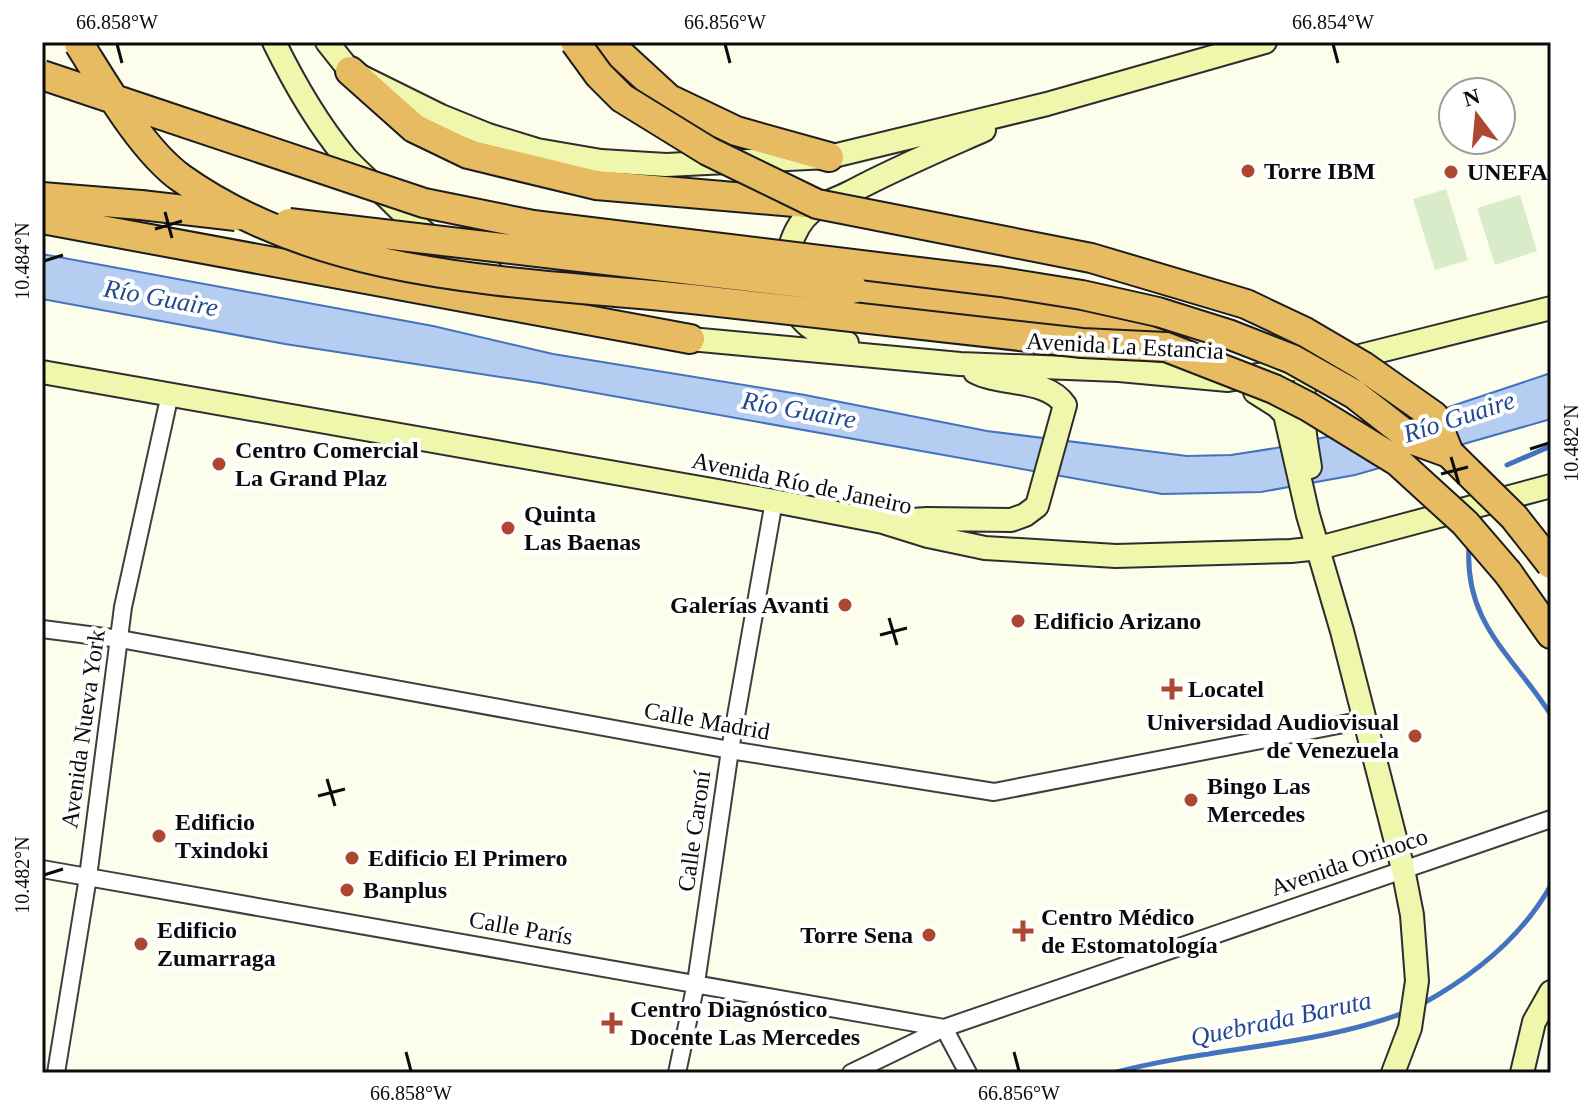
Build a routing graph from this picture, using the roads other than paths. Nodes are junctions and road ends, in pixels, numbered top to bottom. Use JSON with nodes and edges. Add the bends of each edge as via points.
{"nodes":[{"id":1,"x":77,"y":42,"type":"edge"},
{"id":2,"x":97,"y":42,"type":"edge"},
{"id":3,"x":274,"y":42,"type":"edge"},
{"id":4,"x":327,"y":42,"type":"edge"},
{"id":5,"x":575,"y":42,"type":"edge"},
{"id":6,"x":607,"y":42,"type":"edge"},
{"id":7,"x":1265,"y":42,"type":"edge"},
{"id":8,"x":350,"y":71,"type":"junction"},
{"id":9,"x":42,"y":75,"type":"edge"},
{"id":10,"x":1036,"y":106,"type":"junction"},
{"id":11,"x":829,"y":157,"type":"junction"},
{"id":12,"x":178,"y":176,"type":"junction"},
{"id":13,"x":42,"y":197,"type":"edge"},
{"id":14,"x":817,"y":204,"type":"junction"},
{"id":15,"x":42,"y":219,"type":"edge"},
{"id":16,"x":1551,"y":308,"type":"edge"},
{"id":17,"x":690,"y":339,"type":"junction"},
{"id":18,"x":1166,"y":347,"type":"junction"},
{"id":19,"x":921,"y":359,"type":"junction"},
{"id":20,"x":1336,"y":362,"type":"junction"},
{"id":21,"x":960,"y":364,"type":"junction"},
{"id":22,"x":42,"y":372,"type":"edge"},
{"id":23,"x":1228,"y":380,"type":"junction"},
{"id":24,"x":170,"y":394,"type":"junction"},
{"id":25,"x":1294,"y":414,"type":"junction"},
{"id":26,"x":1449,"y":453,"type":"junction"},
{"id":27,"x":1551,"y":486,"type":"edge"},
{"id":28,"x":774,"y":501,"type":"junction"},
{"id":29,"x":883,"y":522,"type":"junction"},
{"id":30,"x":1319,"y":548,"type":"junction"},
{"id":31,"x":1551,"y":564,"type":"edge"},
{"id":32,"x":42,"y":629,"type":"edge"},
{"id":33,"x":1551,"y":634,"type":"edge"},
{"id":34,"x":120,"y":639,"type":"junction"},
{"id":35,"x":1364,"y":720,"type":"junction"},
{"id":36,"x":730,"y":750,"type":"junction"},
{"id":37,"x":1551,"y":819,"type":"edge"},
{"id":38,"x":42,"y":869,"type":"edge"},
{"id":39,"x":1403,"y":869,"type":"junction"},
{"id":40,"x":88,"y":877,"type":"junction"},
{"id":41,"x":696,"y":983,"type":"junction"},
{"id":42,"x":1551,"y":992,"type":"edge"},
{"id":43,"x":944,"y":1028,"type":"junction"},
{"id":44,"x":56,"y":1073,"type":"edge"},
{"id":45,"x":677,"y":1073,"type":"edge"},
{"id":46,"x":851,"y":1073,"type":"edge"},
{"id":47,"x":968,"y":1073,"type":"edge"},
{"id":48,"x":1393,"y":1073,"type":"edge"},
{"id":49,"x":1522,"y":1073,"type":"edge"}],
"edges":[{"from":1,"to":12,"type":"highway","bridge":true,"via":[[144,140]]},
{"from":2,"to":12,"type":"highway","bridge":true},
{"from":3,"to":17,"type":"street","name":"Avenida La Estancia","via":[[320,124],[348,160],[440,247],[465,262],[578,304]]},
{"from":4,"to":8,"type":"street"},
{"from":5,"to":14,"type":"highway","bridge":true,"via":[[622,98],[708,151]]},
{"from":6,"to":11,"type":"highway","via":[[669,99],[736,131]]},
{"from":7,"to":10,"type":"street"},
{"from":8,"to":11,"type":"street","via":[[441,116],[537,150],[666,165]]},
{"from":8,"to":14,"type":"highway","via":[[414,128],[468,154],[596,185]]},
{"from":9,"to":26,"type":"highway","bridge":true,"via":[[436,206],[533,225],[1001,282],[1158,312],[1292,359],[1354,394],[1413,440]]},
{"from":10,"to":11,"type":"street"},
{"from":10,"to":19,"type":"street","via":[[812,212],[792,239],[786,284],[806,325],[824,338]]},
{"from":12,"to":18,"type":"highway","bridge":true,"via":[[273,227],[327,248],[439,273],[1082,343]]},
{"from":13,"to":18,"type":"highway","bridge":true,"via":[[1086,319]]},
{"from":14,"to":26,"type":"highway","bridge":true,"via":[[1091,258],[1246,304],[1363,366],[1434,416]]},
{"from":15,"to":17,"type":"highway"},
{"from":16,"to":20,"type":"street","name":"Avenida La Estancia"},
{"from":17,"to":19,"type":"street","name":"Avenida La Estancia"},
{"from":18,"to":33,"type":"highway","bridge":true,"via":[[1274,389],[1397,461],[1465,523]]},
{"from":19,"to":21,"type":"street","name":"Avenida La Estancia"},
{"from":20,"to":23,"type":"street","name":"Avenida La Estancia"},
{"from":20,"to":25,"type":"street","via":[[1310,376]]},
{"from":21,"to":23,"type":"street","name":"Avenida La Estancia"},
{"from":21,"to":29,"type":"street","via":[[986,378],[1043,389],[1065,405],[1037,506],[1011,520]]},
{"from":22,"to":24,"type":"street","name":"Avenida Río de Janeiro"},
{"from":23,"to":25,"type":"street"},
{"from":24,"to":28,"type":"street","name":"Avenida Río de Janeiro"},
{"from":24,"to":34,"type":"street","name":"Avenida Nueva York"},
{"from":25,"to":30,"type":"street"},
{"from":25,"to":30,"type":"street","via":[[1308,515]]},
{"from":26,"to":31,"type":"highway","bridge":true,"via":[[1514,517]]},
{"from":27,"to":30,"type":"street","name":"Avenida Río de Janeiro"},
{"from":28,"to":29,"type":"street","name":"Avenida Río de Janeiro"},
{"from":28,"to":36,"type":"street","name":"Calle Caroní"},
{"from":29,"to":30,"type":"street","name":"Avenida Río de Janeiro","via":[[985,548],[1081,555]]},
{"from":30,"to":35,"type":"street"},
{"from":32,"to":34,"type":"street","name":"Calle Madrid"},
{"from":34,"to":36,"type":"street","name":"Calle Madrid"},
{"from":34,"to":40,"type":"street","name":"Avenida Nueva York"},
{"from":35,"to":36,"type":"street","name":"Calle Madrid","via":[[994,792]]},
{"from":35,"to":39,"type":"street"},
{"from":36,"to":41,"type":"street","name":"Calle Caroní"},
{"from":37,"to":39,"type":"street","name":"Avenida Orinoco"},
{"from":38,"to":40,"type":"street","name":"Calle París"},
{"from":39,"to":43,"type":"street","name":"Avenida Orinoco"},
{"from":39,"to":48,"type":"street","via":[[1416,938],[1417,981],[1410,1028]]},
{"from":40,"to":41,"type":"street","name":"Calle París"},
{"from":40,"to":44,"type":"street","name":"Avenida Nueva York"},
{"from":41,"to":43,"type":"street","name":"Calle París"},
{"from":41,"to":45,"type":"street","name":"Calle Caroní"},
{"from":42,"to":49,"type":"street","via":[[1534,1022]]},
{"from":43,"to":46,"type":"street","name":"Avenida Orinoco"},
{"from":43,"to":47,"type":"street"}]}
